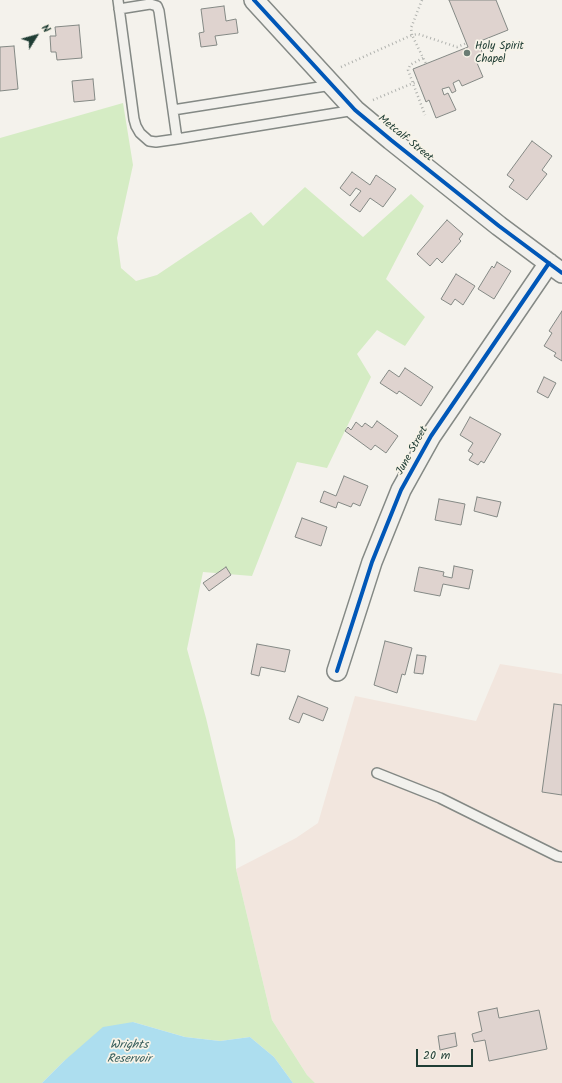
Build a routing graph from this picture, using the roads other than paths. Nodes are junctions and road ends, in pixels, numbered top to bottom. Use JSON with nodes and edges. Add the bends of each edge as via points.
{"nodes":[{"id":1,"x":254,"y":0,"type":"edge"},
{"id":2,"x":118,"y":5,"type":"edge"},
{"id":3,"x":334,"y":78,"type":"junction"},
{"id":4,"x":361,"y":106,"type":"junction"},
{"id":5,"x":173,"y":110,"type":"junction"},
{"id":6,"x":177,"y":139,"type":"junction"},
{"id":7,"x":556,"y":268,"type":"edge"},
{"id":8,"x":337,"y":671,"type":"dead end"},
{"id":9,"x":377,"y":773,"type":"dead end"},
{"id":10,"x":562,"y":857,"type":"edge"}],
"edges":[{"from":1,"to":3,"type":"street","name":"Metcalf Street"},
{"from":2,"to":5,"type":"lane","via":[[157,6]]},
{"from":2,"to":6,"type":"lane","via":[[136,126],[149,141]]},
{"from":3,"to":4,"type":"street","name":"Metcalf Street"},
{"from":3,"to":5,"type":"lane"},
{"from":4,"to":6,"type":"lane"},
{"from":4,"to":7,"type":"street","name":"Metcalf Street","via":[[391,140]]},
{"from":5,"to":6,"type":"lane"},
{"from":7,"to":8,"type":"street","name":"June Street","via":[[431,436],[401,490],[372,562]]},
{"from":9,"to":10,"type":"lane","via":[[440,798]]}]}
